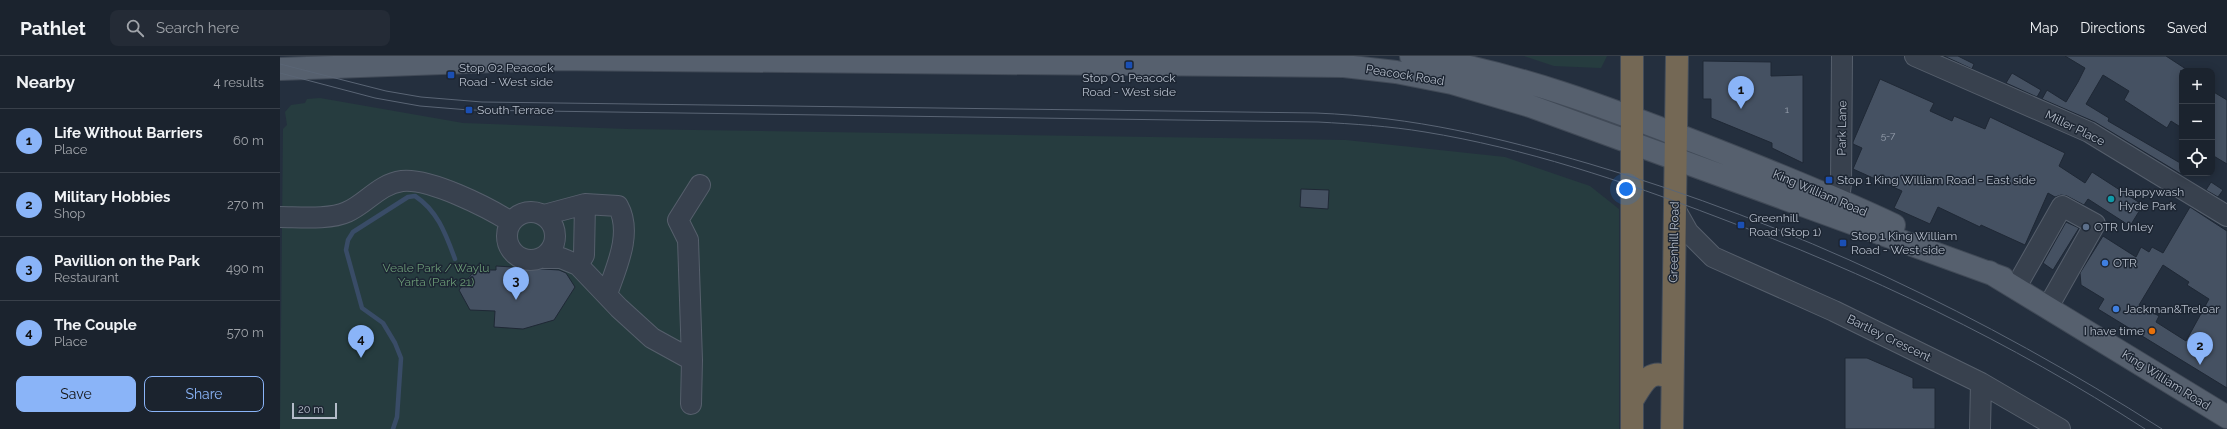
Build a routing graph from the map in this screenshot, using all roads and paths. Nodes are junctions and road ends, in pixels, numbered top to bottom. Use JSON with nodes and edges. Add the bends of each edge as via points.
{"nodes":[{"id":1,"x":1411,"y":56,"type":"edge"},
{"id":2,"x":1632,"y":56,"type":"edge"},
{"id":3,"x":1677,"y":56,"type":"edge"},
{"id":4,"x":1842,"y":56,"type":"edge"},
{"id":5,"x":1916,"y":56,"type":"edge"},
{"id":6,"x":735,"y":58,"type":"edge"},
{"id":7,"x":280,"y":69,"type":"edge"},
{"id":8,"x":1632,"y":117,"type":"junction"},
{"id":9,"x":1676,"y":134,"type":"junction"},
{"id":10,"x":1632,"y":143,"type":"junction"},
{"id":11,"x":1676,"y":158,"type":"junction"},
{"id":12,"x":700,"y":185,"type":"dead end"},
{"id":13,"x":1839,"y":199,"type":"junction"},
{"id":14,"x":585,"y":204,"type":"junction"},
{"id":15,"x":1675,"y":209,"type":"junction"},
{"id":16,"x":544,"y":215,"type":"junction"},
{"id":17,"x":280,"y":216,"type":"edge"},
{"id":18,"x":2227,"y":216,"type":"edge"},
{"id":19,"x":512,"y":222,"type":"junction"},
{"id":20,"x":544,"y":258,"type":"junction"},
{"id":21,"x":578,"y":266,"type":"junction"},
{"id":22,"x":2009,"y":282,"type":"junction"},
{"id":23,"x":607,"y":294,"type":"junction"},
{"id":24,"x":2048,"y":307,"type":"junction"},
{"id":25,"x":692,"y":360,"type":"junction"},
{"id":26,"x":1672,"y":379,"type":"junction"},
{"id":27,"x":1981,"y":383,"type":"junction"},
{"id":28,"x":1632,"y":401,"type":"junction"},
{"id":29,"x":691,"y":404,"type":"dead end"},
{"id":30,"x":2227,"y":418,"type":"edge"},
{"id":31,"x":1632,"y":429,"type":"edge"},
{"id":32,"x":1672,"y":429,"type":"edge"},
{"id":33,"x":1980,"y":429,"type":"edge"},
{"id":34,"x":2060,"y":429,"type":"edge"}],
"edges":[{"from":1,"to":8,"type":"main road","name":"Peacock Road","via":[[1448,61],[1500,74]]},
{"from":2,"to":8,"type":"highway"},
{"from":3,"to":9,"type":"highway","name":"Greenhill Road"},
{"from":4,"to":13,"type":"street","name":"Park Lane"},
{"from":5,"to":18,"type":"street","name":"Miller Place","via":[[2089,132]]},
{"from":6,"to":7,"type":"main road","name":"Peacock Road","via":[[550,59]]},
{"from":6,"to":10,"type":"main road","name":"Peacock Road","via":[[1344,66],[1396,72],[1452,83],[1530,106]]},
{"from":8,"to":9,"type":"main road","name":"King William Road"},
{"from":8,"to":10,"type":"highway"},
{"from":9,"to":11,"type":"highway","name":"Greenhill Road"},
{"from":9,"to":13,"type":"main road","name":"King William Road"},
{"from":10,"to":11,"type":"main road","name":"King William Road"},
{"from":10,"to":28,"type":"highway"},
{"from":11,"to":15,"type":"highway","name":"Greenhill Road"},
{"from":11,"to":22,"type":"main road","name":"King William Road"},
{"from":12,"to":25,"type":"street","via":[[678,220],[688,240]]},
{"from":13,"to":22,"type":"main road","name":"King William Road"},
{"from":14,"to":16,"type":"street"},
{"from":14,"to":21,"type":"street","via":[[584,255]]},
{"from":14,"to":23,"type":"street","via":[[618,206],[623,215],[621,253]]},
{"from":15,"to":26,"type":"highway","name":"Greenhill Road"},
{"from":15,"to":27,"type":"street","name":"Bartley Crescent","via":[[1692,237],[1713,257],[1834,311]]},
{"from":16,"to":19,"type":"street","via":[[526,212]]},
{"from":16,"to":20,"type":"street","via":[[556,231],[556,242],[552,251]]},
{"from":17,"to":19,"type":"street","via":[[325,216],[346,212],[377,190],[401,181],[428,184],[492,210]]},
{"from":19,"to":20,"type":"street","via":[[507,238],[513,253],[528,261]]},
{"from":20,"to":21,"type":"street","via":[[561,258]]},
{"from":21,"to":23,"type":"street"},
{"from":22,"to":24,"type":"main road","name":"King William Road"},
{"from":22,"to":24,"type":"street","via":[[2062,206],[2095,224]]},
{"from":23,"to":25,"type":"street","via":[[652,338]]},
{"from":24,"to":30,"type":"main road","name":"King William Road"},
{"from":25,"to":29,"type":"street"},
{"from":26,"to":28,"type":"highway","via":[[1656,374],[1644,382]]},
{"from":26,"to":32,"type":"highway","name":"Greenhill Road"},
{"from":27,"to":33,"type":"street"},
{"from":27,"to":34,"type":"street","name":"Bartley Crescent"},
{"from":28,"to":31,"type":"highway"}]}
